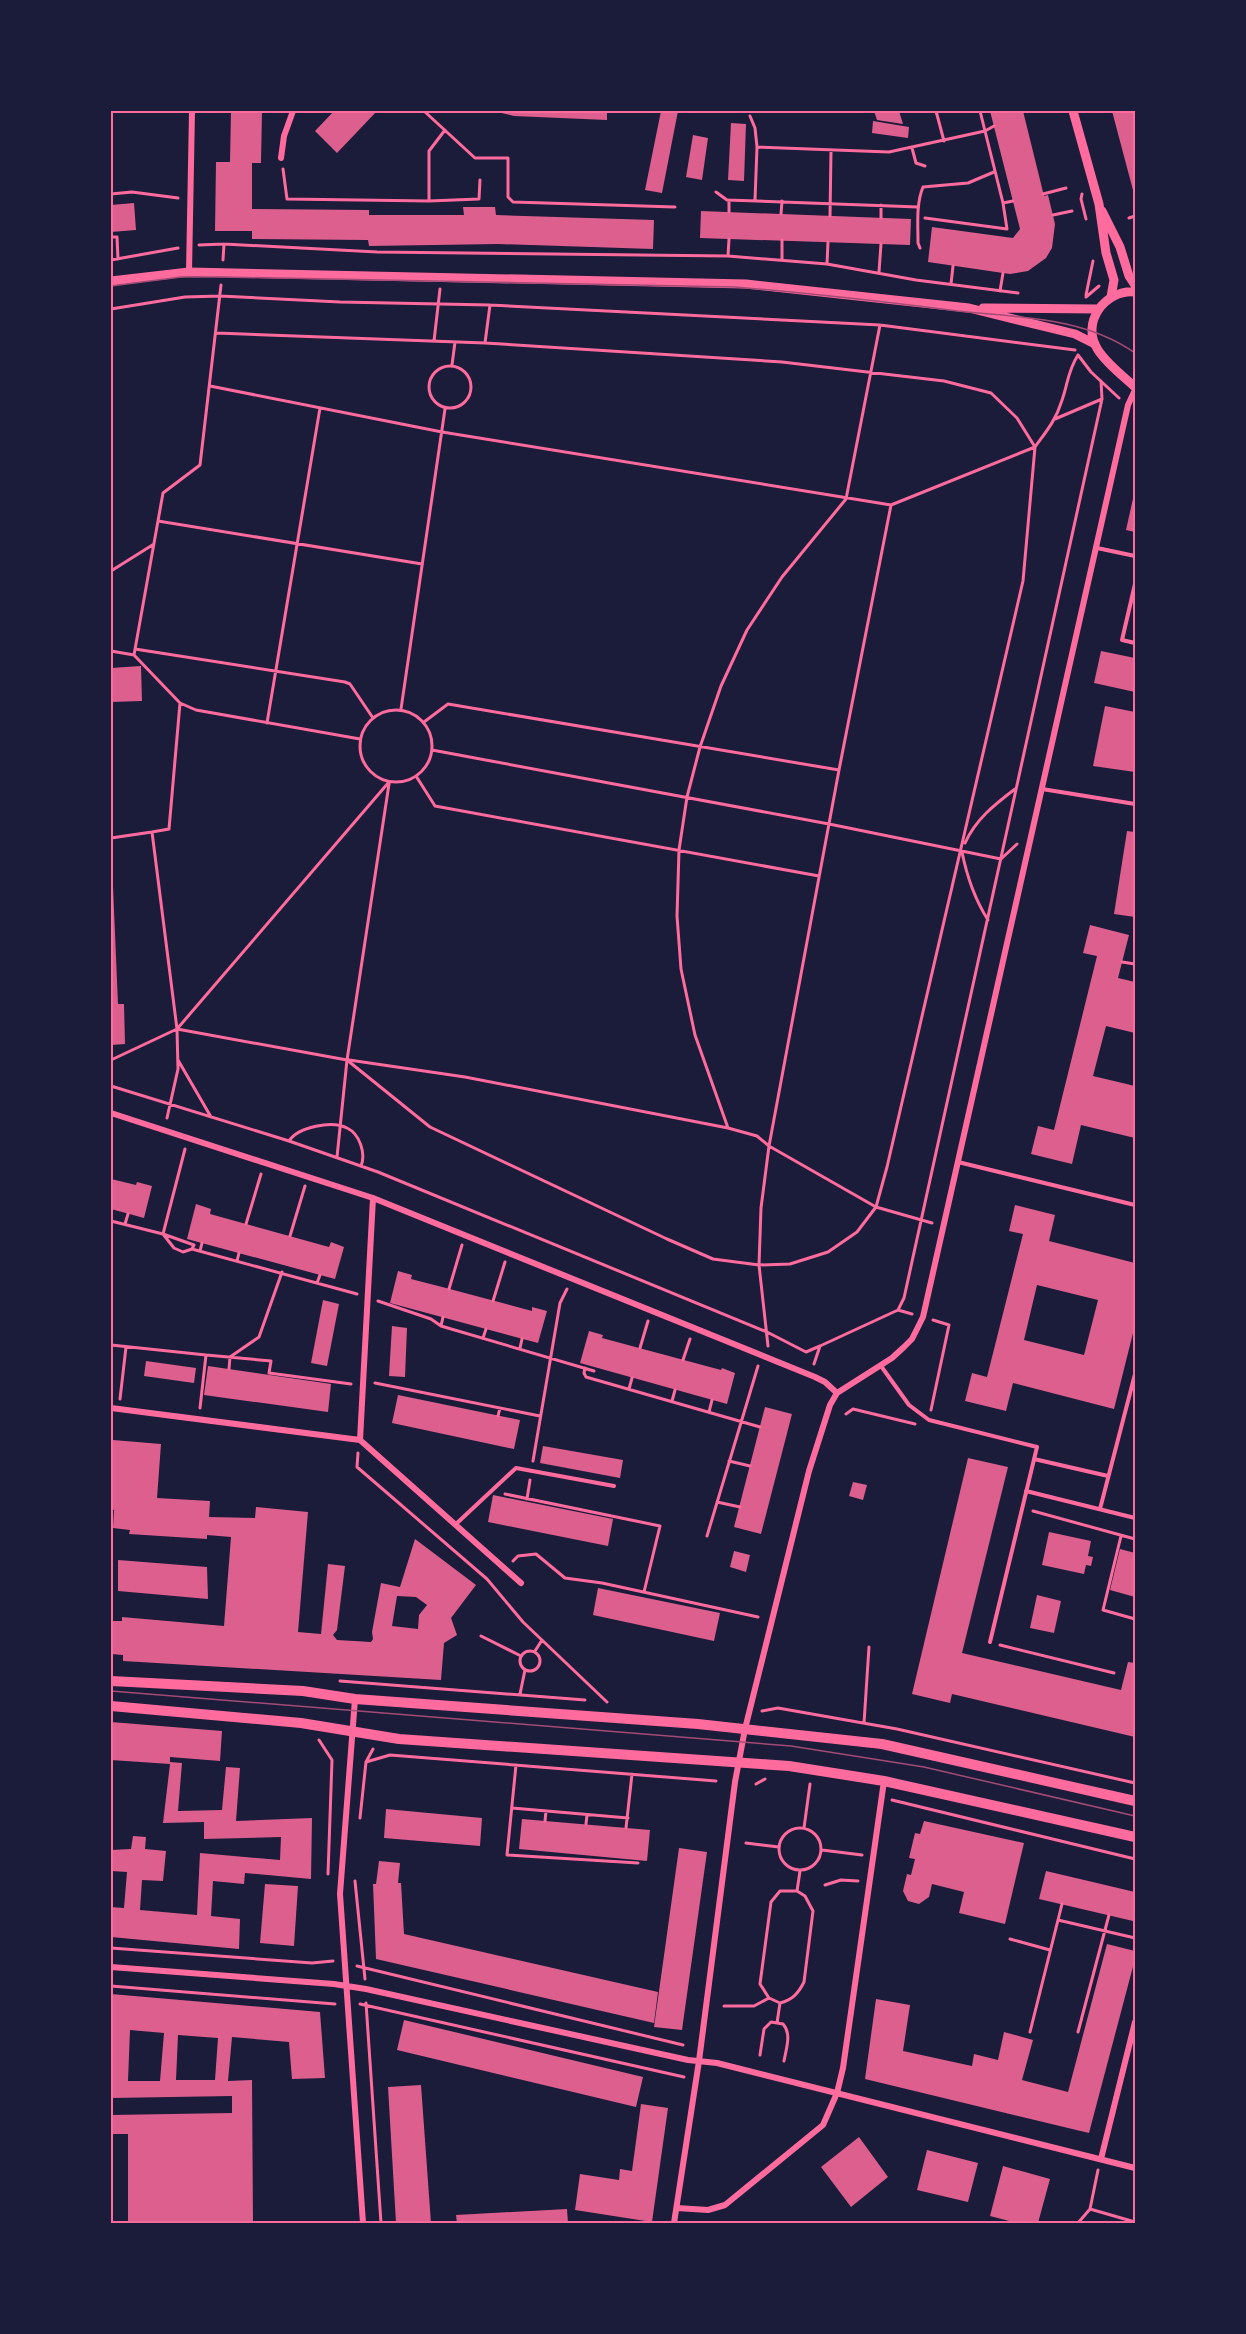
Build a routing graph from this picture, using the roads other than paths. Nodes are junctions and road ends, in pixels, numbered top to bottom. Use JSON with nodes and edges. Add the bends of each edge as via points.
{"nodes":[{"id":1,"x":192,"y":111,"type":"edge"},
{"id":2,"x":292,"y":111,"type":"edge"},
{"id":3,"x":1073,"y":111,"type":"edge"},
{"id":4,"x":281,"y":158,"type":"road end"},
{"id":5,"x":1099,"y":204,"type":"junction"},
{"id":6,"x":189,"y":272,"type":"junction"},
{"id":7,"x":111,"y":281,"type":"edge"},
{"id":8,"x":1135,"y":285,"type":"edge"},
{"id":9,"x":1135,"y":292,"type":"edge"},
{"id":10,"x":1111,"y":297,"type":"junction"},
{"id":11,"x":969,"y":308,"type":"junction"},
{"id":12,"x":1098,"y":309,"type":"junction"},
{"id":13,"x":1095,"y":344,"type":"junction"},
{"id":14,"x":1135,"y":389,"type":"edge"},
{"id":15,"x":1097,"y":548,"type":"junction"},
{"id":16,"x":1135,"y":556,"type":"edge"},
{"id":17,"x":1135,"y":584,"type":"edge"},
{"id":18,"x":1135,"y":643,"type":"edge"},
{"id":19,"x":1042,"y":789,"type":"junction"},
{"id":20,"x":1135,"y":804,"type":"edge"},
{"id":21,"x":111,"y":1113,"type":"edge"},
{"id":22,"x":958,"y":1162,"type":"junction"},
{"id":23,"x":373,"y":1198,"type":"junction"},
{"id":24,"x":1135,"y":1205,"type":"edge"},
{"id":25,"x":881,"y":1365,"type":"junction"},
{"id":26,"x":1135,"y":1374,"type":"edge"},
{"id":27,"x":837,"y":1393,"type":"junction"},
{"id":28,"x":111,"y":1408,"type":"edge"},
{"id":29,"x":360,"y":1440,"type":"junction"},
{"id":30,"x":1034,"y":1459,"type":"junction"},
{"id":31,"x":1108,"y":1476,"type":"junction"},
{"id":32,"x":614,"y":1485,"type":"dead end"},
{"id":33,"x":1026,"y":1491,"type":"junction"},
{"id":34,"x":1100,"y":1509,"type":"junction"},
{"id":35,"x":1135,"y":1518,"type":"edge"},
{"id":36,"x":456,"y":1524,"type":"junction"},
{"id":37,"x":521,"y":1583,"type":"dead end"},
{"id":38,"x":990,"y":1642,"type":"road end"},
{"id":39,"x":111,"y":1681,"type":"edge"},
{"id":40,"x":355,"y":1699,"type":"junction"},
{"id":41,"x":111,"y":1706,"type":"edge"},
{"id":42,"x":745,"y":1729,"type":"junction"},
{"id":43,"x":352,"y":1731,"type":"junction"},
{"id":44,"x":739,"y":1761,"type":"junction"},
{"id":45,"x":884,"y":1781,"type":"junction"},
{"id":46,"x":1135,"y":1801,"type":"edge"},
{"id":47,"x":1135,"y":1837,"type":"edge"},
{"id":48,"x":111,"y":1966,"type":"edge"},
{"id":49,"x":347,"y":1985,"type":"junction"},
{"id":50,"x":1135,"y":2022,"type":"edge"},
{"id":51,"x":699,"y":2061,"type":"junction"},
{"id":52,"x":837,"y":2093,"type":"junction"},
{"id":53,"x":1101,"y":2159,"type":"junction"},
{"id":54,"x":1135,"y":2168,"type":"edge"},
{"id":55,"x":676,"y":2208,"type":"junction"},
{"id":56,"x":363,"y":2223,"type":"edge"},
{"id":57,"x":674,"y":2223,"type":"edge"}],
"edges":[{"from":1,"to":6,"type":"street"},
{"from":2,"to":4,"type":"street"},
{"from":3,"to":5,"type":"street"},
{"from":5,"to":8,"type":"street"},
{"from":5,"to":10,"type":"street","via":[[1114,280]]},
{"from":6,"to":7,"type":"street"},
{"from":6,"to":11,"type":"street","via":[[746,284]]},
{"from":9,"to":10,"type":"street"},
{"from":10,"to":12,"type":"street"},
{"from":11,"to":12,"type":"street"},
{"from":11,"to":13,"type":"street","via":[[1075,334]]},
{"from":12,"to":13,"type":"street","via":[[1092,326]]},
{"from":13,"to":14,"type":"street"},
{"from":14,"to":15,"type":"street","via":[[1128,405]]},
{"from":15,"to":16,"type":"lane"},
{"from":15,"to":19,"type":"street"},
{"from":17,"to":18,"type":"lane","via":[[1122,640]]},
{"from":19,"to":20,"type":"lane"},
{"from":19,"to":22,"type":"street"},
{"from":21,"to":23,"type":"street"},
{"from":22,"to":24,"type":"lane"},
{"from":22,"to":25,"type":"street","via":[[923,1317],[912,1339]]},
{"from":23,"to":27,"type":"street","via":[[811,1376]]},
{"from":23,"to":29,"type":"street"},
{"from":25,"to":27,"type":"street"},
{"from":25,"to":30,"type":"lane","via":[[909,1405],[929,1420],[1037,1447]]},
{"from":26,"to":31,"type":"lane"},
{"from":27,"to":42,"type":"street","via":[[809,1471]]},
{"from":28,"to":29,"type":"street"},
{"from":29,"to":36,"type":"street"},
{"from":30,"to":31,"type":"lane"},
{"from":30,"to":33,"type":"lane"},
{"from":31,"to":34,"type":"lane"},
{"from":32,"to":36,"type":"lane","via":[[516,1468]]},
{"from":33,"to":34,"type":"lane"},
{"from":33,"to":38,"type":"lane"},
{"from":34,"to":35,"type":"lane"},
{"from":36,"to":37,"type":"street"},
{"from":39,"to":40,"type":"main road","via":[[303,1691]]},
{"from":40,"to":42,"type":"main road"},
{"from":40,"to":43,"type":"street"},
{"from":41,"to":43,"type":"main road"},
{"from":42,"to":44,"type":"street"},
{"from":42,"to":46,"type":"main road","via":[[882,1744]]},
{"from":43,"to":44,"type":"main road","via":[[399,1739]]},
{"from":43,"to":49,"type":"street","via":[[340,1886]]},
{"from":44,"to":45,"type":"main road"},
{"from":44,"to":51,"type":"street"},
{"from":45,"to":47,"type":"main road"},
{"from":45,"to":52,"type":"street"},
{"from":48,"to":49,"type":"street"},
{"from":49,"to":51,"type":"street"},
{"from":49,"to":56,"type":"street"},
{"from":50,"to":53,"type":"street"},
{"from":51,"to":52,"type":"street","via":[[717,2062]]},
{"from":51,"to":55,"type":"street"},
{"from":52,"to":53,"type":"street"},
{"from":52,"to":55,"type":"street","via":[[823,2125],[725,2205],[708,2210]]},
{"from":53,"to":54,"type":"street"},
{"from":55,"to":57,"type":"street"}]}
